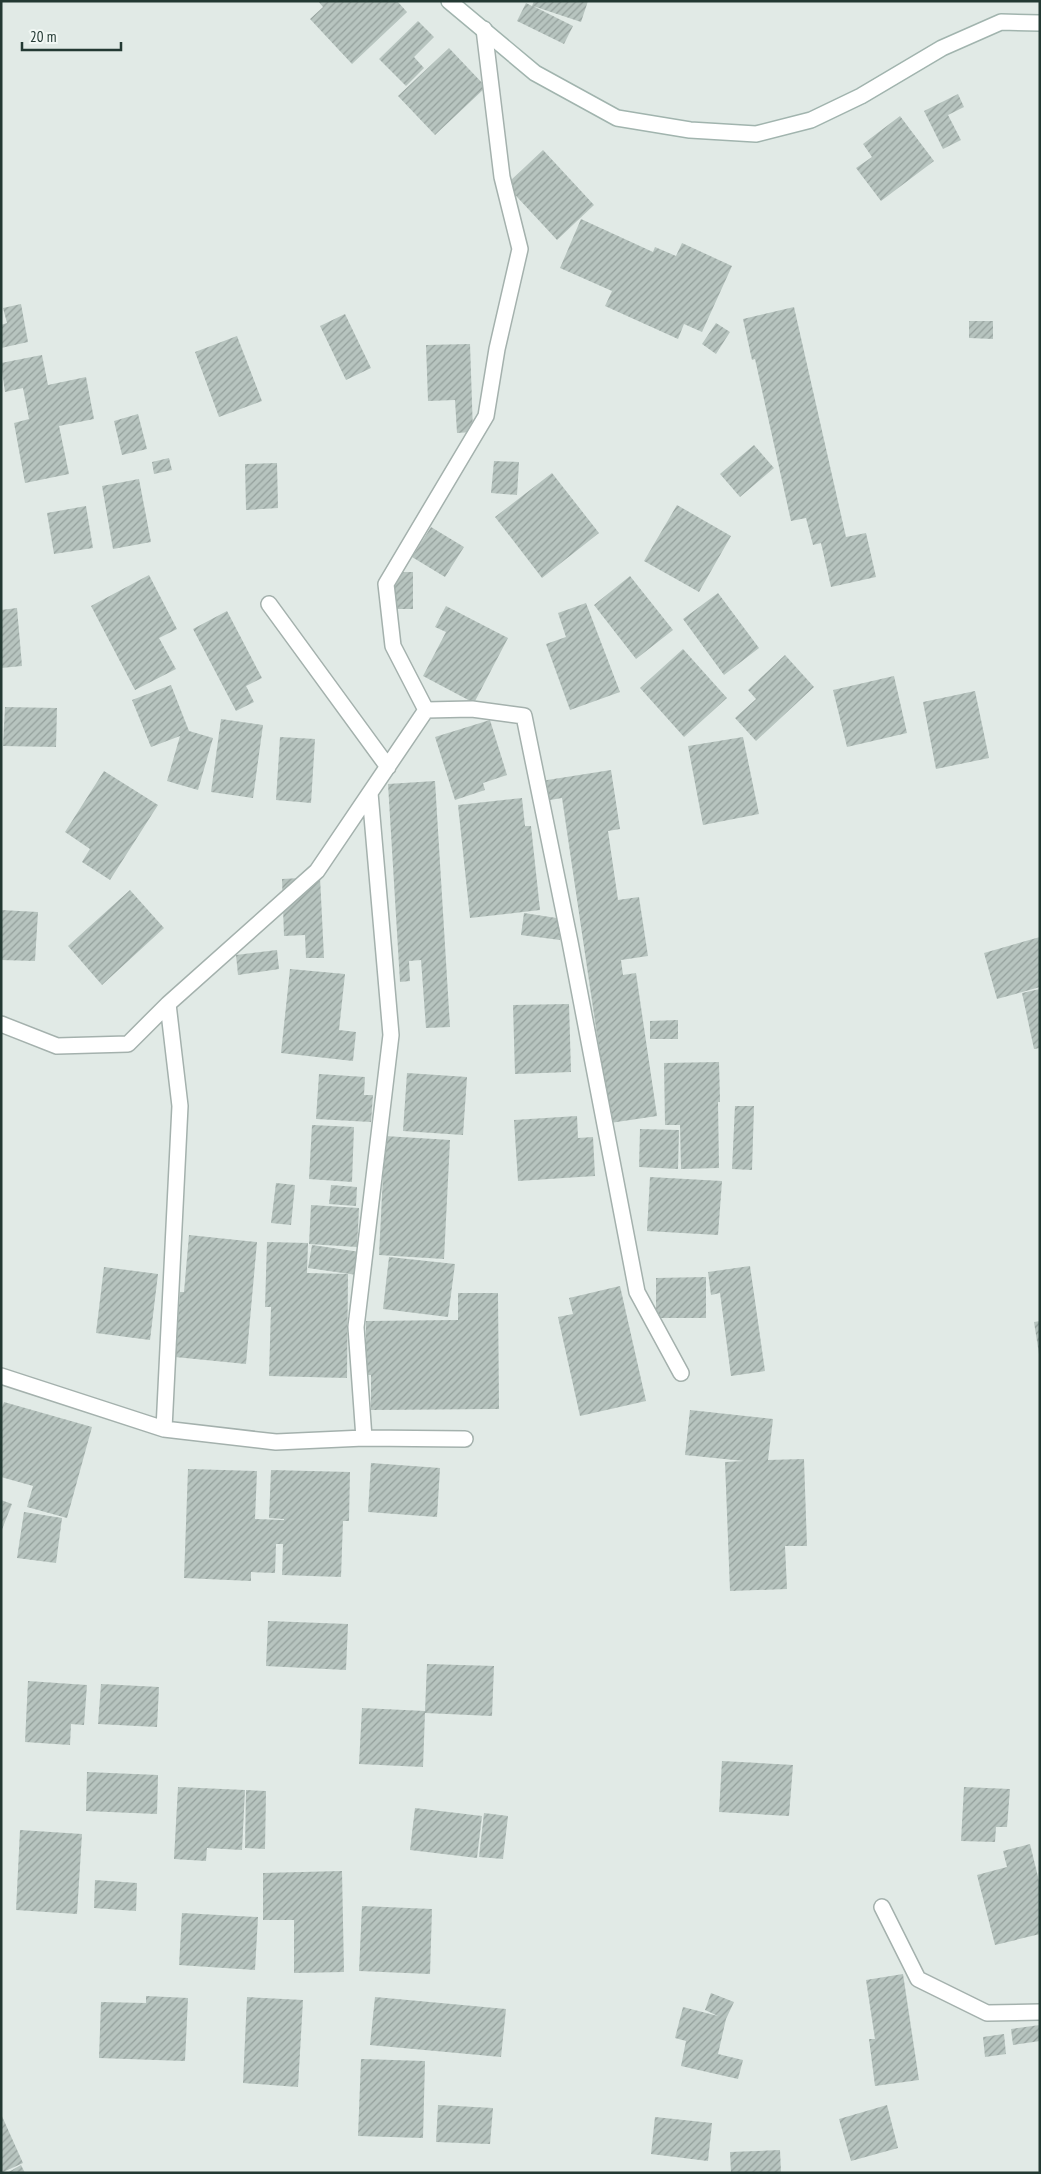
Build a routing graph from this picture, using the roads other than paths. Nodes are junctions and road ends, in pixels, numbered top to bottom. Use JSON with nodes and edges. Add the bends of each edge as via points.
{"nodes":[{"id":1,"x":449,"y":1,"type":"edge"},
{"id":2,"x":1040,"y":23,"type":"edge"},
{"id":3,"x":484,"y":29,"type":"junction"},
{"id":4,"x":269,"y":604,"type":"dead end"},
{"id":5,"x":426,"y":710,"type":"junction"},
{"id":6,"x":388,"y":767,"type":"junction"},
{"id":7,"x":370,"y":793,"type":"junction"},
{"id":8,"x":168,"y":1004,"type":"junction"},
{"id":9,"x":1,"y":1024,"type":"edge"},
{"id":10,"x":681,"y":1373,"type":"dead end"},
{"id":11,"x":1,"y":1376,"type":"edge"},
{"id":12,"x":164,"y":1429,"type":"junction"},
{"id":13,"x":364,"y":1438,"type":"junction"},
{"id":14,"x":465,"y":1439,"type":"dead end"},
{"id":15,"x":882,"y":1907,"type":"dead end"},
{"id":16,"x":1040,"y":2012,"type":"edge"}],
"edges":[{"from":1,"to":3,"type":"street"},
{"from":2,"to":3,"type":"street","via":[[1000,22],[942,48],[861,96],[811,120],[756,134],[690,130],[617,118],[535,73]]},
{"from":3,"to":5,"type":"street","via":[[502,177],[520,249],[486,416],[386,584],[393,646]]},
{"from":4,"to":6,"type":"street"},
{"from":5,"to":6,"type":"street"},
{"from":5,"to":10,"type":"street","via":[[472,709],[524,716],[637,1292]]},
{"from":6,"to":7,"type":"street"},
{"from":7,"to":8,"type":"street","via":[[317,872]]},
{"from":7,"to":13,"type":"street","via":[[391,1035],[356,1327]]},
{"from":8,"to":9,"type":"street","via":[[128,1044],[57,1046]]},
{"from":8,"to":12,"type":"street","via":[[180,1106]]},
{"from":11,"to":12,"type":"street"},
{"from":12,"to":13,"type":"street","via":[[276,1442]]},
{"from":13,"to":14,"type":"street"},
{"from":15,"to":16,"type":"street","via":[[918,1979],[988,2013]]}]}
